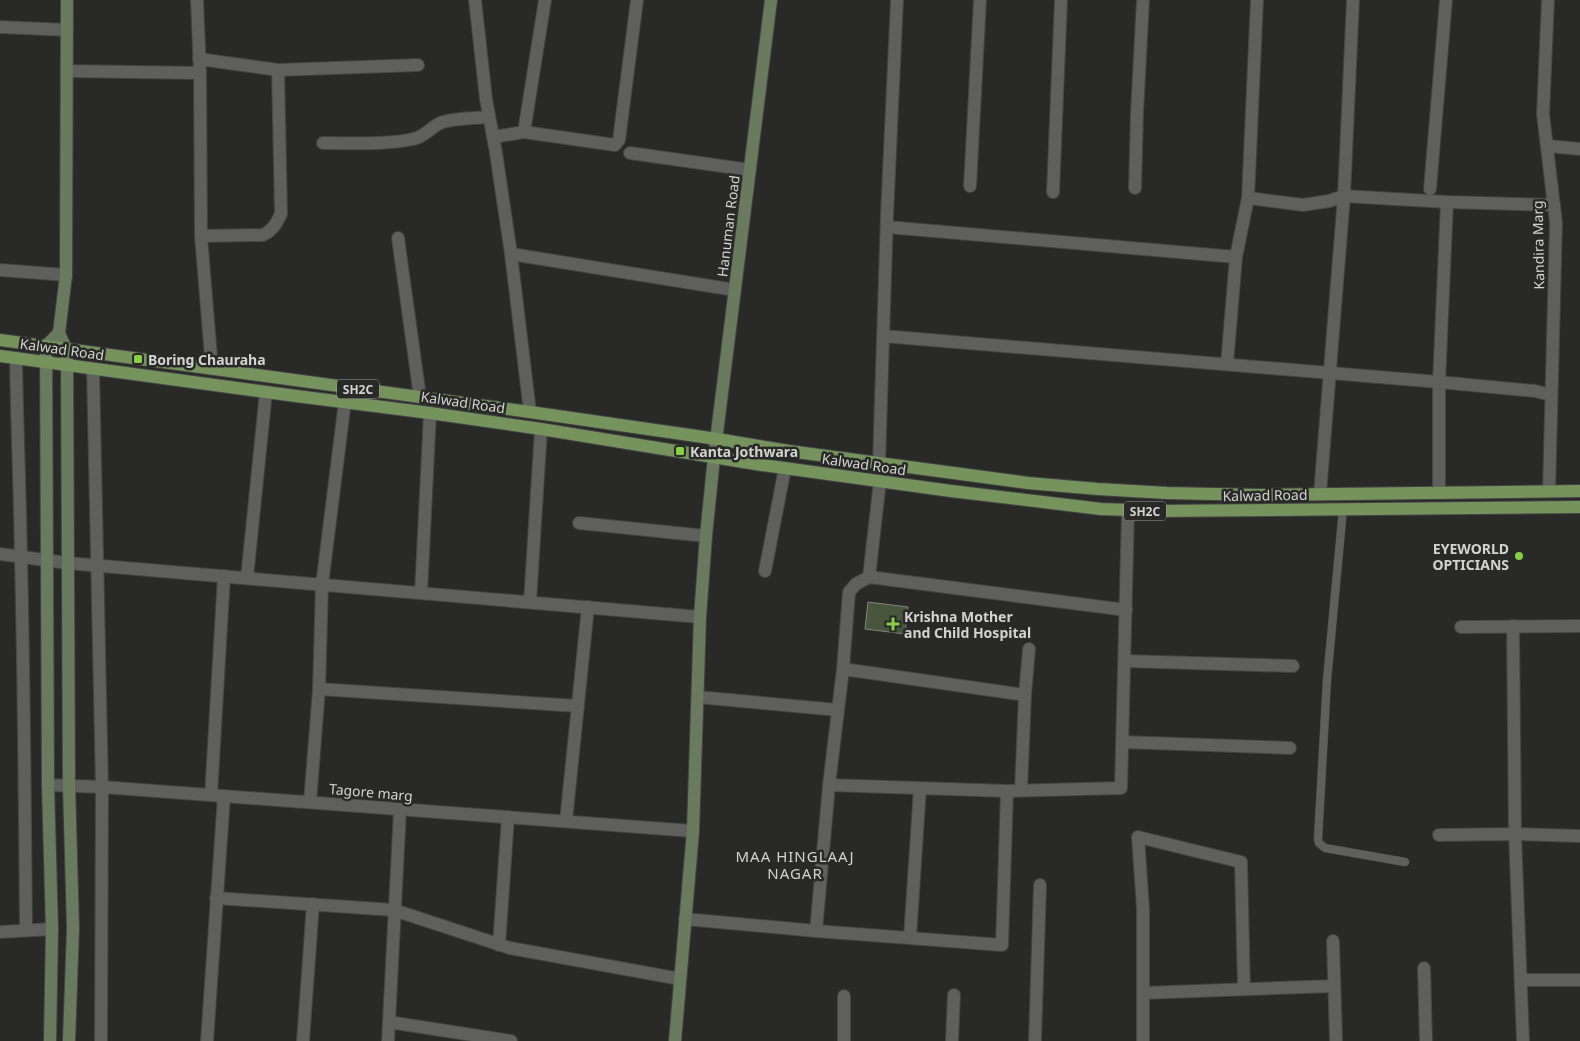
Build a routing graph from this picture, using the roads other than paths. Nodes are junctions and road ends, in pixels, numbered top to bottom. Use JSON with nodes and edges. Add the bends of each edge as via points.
{"nodes":[{"id":1,"x":67,"y":0,"type":"edge"},
{"id":2,"x":197,"y":0,"type":"edge"},
{"id":3,"x":475,"y":0,"type":"edge"},
{"id":4,"x":545,"y":0,"type":"edge"},
{"id":5,"x":637,"y":0,"type":"edge"},
{"id":6,"x":771,"y":0,"type":"edge"},
{"id":7,"x":897,"y":0,"type":"edge"},
{"id":8,"x":980,"y":0,"type":"edge"},
{"id":9,"x":1061,"y":0,"type":"edge"},
{"id":10,"x":1143,"y":0,"type":"edge"},
{"id":11,"x":1257,"y":0,"type":"edge"},
{"id":12,"x":1353,"y":0,"type":"edge"},
{"id":13,"x":1446,"y":0,"type":"edge"},
{"id":14,"x":1548,"y":0,"type":"edge"},
{"id":15,"x":0,"y":27,"type":"edge"},
{"id":16,"x":67,"y":30,"type":"junction"},
{"id":17,"x":199,"y":59,"type":"junction"},
{"id":18,"x":418,"y":65,"type":"dead end"},
{"id":19,"x":278,"y":70,"type":"junction"},
{"id":20,"x":67,"y":71,"type":"junction"},
{"id":21,"x":200,"y":73,"type":"junction"},
{"id":22,"x":489,"y":117,"type":"junction"},
{"id":23,"x":524,"y":132,"type":"junction"},
{"id":24,"x":493,"y":137,"type":"junction"},
{"id":25,"x":323,"y":144,"type":"dead end"},
{"id":26,"x":1548,"y":146,"type":"junction"},
{"id":27,"x":1580,"y":149,"type":"edge"},
{"id":28,"x":630,"y":153,"type":"dead end"},
{"id":29,"x":750,"y":170,"type":"junction"},
{"id":30,"x":970,"y":186,"type":"dead end"},
{"id":31,"x":1135,"y":188,"type":"dead end"},
{"id":32,"x":1430,"y":189,"type":"dead end"},
{"id":33,"x":1053,"y":192,"type":"dead end"},
{"id":34,"x":1344,"y":196,"type":"junction"},
{"id":35,"x":1248,"y":198,"type":"junction"},
{"id":36,"x":1447,"y":202,"type":"junction"},
{"id":37,"x":1554,"y":205,"type":"junction"},
{"id":38,"x":887,"y":227,"type":"junction"},
{"id":39,"x":201,"y":236,"type":"junction"},
{"id":40,"x":398,"y":238,"type":"dead end"},
{"id":41,"x":511,"y":254,"type":"junction"},
{"id":42,"x":1236,"y":257,"type":"junction"},
{"id":43,"x":0,"y":270,"type":"edge"},
{"id":44,"x":66,"y":275,"type":"junction"},
{"id":45,"x":735,"y":290,"type":"junction"},
{"id":46,"x":59,"y":333,"type":"junction"},
{"id":47,"x":883,"y":336,"type":"junction"},
{"id":48,"x":0,"y":340,"type":"edge"},
{"id":49,"x":46,"y":346,"type":"junction"},
{"id":50,"x":66,"y":349,"type":"junction"},
{"id":51,"x":0,"y":356,"type":"edge"},
{"id":52,"x":16,"y":358,"type":"junction"},
{"id":53,"x":46,"y":362,"type":"junction"},
{"id":54,"x":1227,"y":364,"type":"junction"},
{"id":55,"x":66,"y":365,"type":"junction"},
{"id":56,"x":93,"y":369,"type":"junction"},
{"id":57,"x":212,"y":369,"type":"junction"},
{"id":58,"x":1330,"y":374,"type":"junction"},
{"id":59,"x":1440,"y":382,"type":"junction"},
{"id":60,"x":266,"y":392,"type":"junction"},
{"id":61,"x":1552,"y":395,"type":"junction"},
{"id":62,"x":420,"y":397,"type":"junction"},
{"id":63,"x":345,"y":401,"type":"junction"},
{"id":64,"x":530,"y":412,"type":"junction"},
{"id":65,"x":430,"y":413,"type":"junction"},
{"id":66,"x":541,"y":428,"type":"junction"},
{"id":67,"x":717,"y":439,"type":"junction"},
{"id":68,"x":714,"y":456,"type":"junction"},
{"id":69,"x":879,"y":464,"type":"junction"},
{"id":70,"x":785,"y":468,"type":"junction"},
{"id":71,"x":880,"y":481,"type":"junction"},
{"id":72,"x":1104,"y":490,"type":"junction"},
{"id":73,"x":1553,"y":491,"type":"junction"},
{"id":74,"x":1580,"y":491,"type":"edge"},
{"id":75,"x":1439,"y":492,"type":"junction"},
{"id":76,"x":1320,"y":494,"type":"junction"},
{"id":77,"x":1557,"y":507,"type":"junction"},
{"id":78,"x":1580,"y":508,"type":"edge"},
{"id":79,"x":1101,"y":509,"type":"junction"},
{"id":80,"x":1343,"y":509,"type":"junction"},
{"id":81,"x":1128,"y":510,"type":"junction"},
{"id":82,"x":579,"y":523,"type":"dead end"},
{"id":83,"x":706,"y":536,"type":"junction"},
{"id":84,"x":0,"y":554,"type":"edge"},
{"id":85,"x":21,"y":557,"type":"junction"},
{"id":86,"x":46,"y":560,"type":"junction"},
{"id":87,"x":68,"y":563,"type":"junction"},
{"id":88,"x":98,"y":566,"type":"junction"},
{"id":89,"x":765,"y":571,"type":"dead end"},
{"id":90,"x":224,"y":576,"type":"junction"},
{"id":91,"x":869,"y":577,"type":"junction"},
{"id":92,"x":247,"y":578,"type":"junction"},
{"id":93,"x":322,"y":585,"type":"junction"},
{"id":94,"x":421,"y":593,"type":"junction"},
{"id":95,"x":530,"y":602,"type":"junction"},
{"id":96,"x":588,"y":607,"type":"junction"},
{"id":97,"x":1126,"y":610,"type":"junction"},
{"id":98,"x":700,"y":617,"type":"junction"},
{"id":99,"x":1513,"y":626,"type":"junction"},
{"id":100,"x":1580,"y":626,"type":"edge"},
{"id":101,"x":1461,"y":627,"type":"dead end"},
{"id":102,"x":1029,"y":649,"type":"dead end"},
{"id":103,"x":1125,"y":661,"type":"junction"},
{"id":104,"x":1293,"y":666,"type":"dead end"},
{"id":105,"x":843,"y":669,"type":"junction"},
{"id":106,"x":319,"y":689,"type":"junction"},
{"id":107,"x":1025,"y":694,"type":"junction"},
{"id":108,"x":698,"y":697,"type":"junction"},
{"id":109,"x":578,"y":706,"type":"junction"},
{"id":110,"x":838,"y":710,"type":"junction"},
{"id":111,"x":1122,"y":742,"type":"junction"},
{"id":112,"x":1290,"y":748,"type":"dead end"},
{"id":113,"x":48,"y":785,"type":"junction"},
{"id":114,"x":69,"y":785,"type":"junction"},
{"id":115,"x":829,"y":785,"type":"junction"},
{"id":116,"x":102,"y":787,"type":"junction"},
{"id":117,"x":920,"y":788,"type":"junction"},
{"id":118,"x":1007,"y":790,"type":"junction"},
{"id":119,"x":1021,"y":790,"type":"junction"},
{"id":120,"x":211,"y":795,"type":"junction"},
{"id":121,"x":224,"y":796,"type":"junction"},
{"id":122,"x":310,"y":802,"type":"junction"},
{"id":123,"x":400,"y":810,"type":"junction"},
{"id":124,"x":508,"y":817,"type":"junction"},
{"id":125,"x":566,"y":821,"type":"junction"},
{"id":126,"x":693,"y":830,"type":"junction"},
{"id":127,"x":1515,"y":834,"type":"junction"},
{"id":128,"x":1439,"y":835,"type":"dead end"},
{"id":129,"x":1580,"y":836,"type":"edge"},
{"id":130,"x":1405,"y":862,"type":"dead end"},
{"id":131,"x":1040,"y":885,"type":"dead end"},
{"id":132,"x":216,"y":898,"type":"junction"},
{"id":133,"x":313,"y":904,"type":"junction"},
{"id":134,"x":394,"y":910,"type":"junction"},
{"id":135,"x":685,"y":919,"type":"junction"},
{"id":136,"x":52,"y":929,"type":"junction"},
{"id":137,"x":26,"y":930,"type":"junction"},
{"id":138,"x":816,"y":931,"type":"junction"},
{"id":139,"x":0,"y":932,"type":"edge"},
{"id":140,"x":910,"y":937,"type":"junction"},
{"id":141,"x":1333,"y":941,"type":"dead end"},
{"id":142,"x":499,"y":945,"type":"junction"},
{"id":143,"x":1424,"y":968,"type":"dead end"},
{"id":144,"x":680,"y":979,"type":"junction"},
{"id":145,"x":1521,"y":980,"type":"junction"},
{"id":146,"x":1580,"y":980,"type":"edge"},
{"id":147,"x":1334,"y":986,"type":"junction"},
{"id":148,"x":1244,"y":989,"type":"junction"},
{"id":149,"x":1143,"y":993,"type":"junction"},
{"id":150,"x":954,"y":995,"type":"dead end"},
{"id":151,"x":844,"y":996,"type":"dead end"},
{"id":152,"x":389,"y":1022,"type":"junction"},
{"id":153,"x":468,"y":1038,"type":"edge"},
{"id":154,"x":50,"y":1041,"type":"edge"},
{"id":155,"x":69,"y":1041,"type":"edge"},
{"id":156,"x":101,"y":1041,"type":"edge"},
{"id":157,"x":207,"y":1041,"type":"edge"},
{"id":158,"x":303,"y":1041,"type":"edge"},
{"id":159,"x":388,"y":1041,"type":"edge"},
{"id":160,"x":512,"y":1041,"type":"edge"},
{"id":161,"x":675,"y":1041,"type":"edge"},
{"id":162,"x":844,"y":1041,"type":"edge"},
{"id":163,"x":952,"y":1041,"type":"edge"},
{"id":164,"x":1035,"y":1041,"type":"edge"},
{"id":165,"x":1144,"y":1041,"type":"edge"},
{"id":166,"x":1336,"y":1041,"type":"edge"},
{"id":167,"x":1426,"y":1041,"type":"edge"},
{"id":168,"x":1523,"y":1041,"type":"edge"}],
"edges":[{"from":1,"to":16,"type":"street"},
{"from":2,"to":17,"type":"street"},
{"from":3,"to":22,"type":"street"},
{"from":4,"to":23,"type":"street"},
{"from":5,"to":23,"type":"street","via":[[619,140],[614,145]]},
{"from":6,"to":29,"type":"street","name":"Hanuman Road"},
{"from":7,"to":38,"type":"street"},
{"from":8,"to":30,"type":"street"},
{"from":9,"to":33,"type":"street"},
{"from":10,"to":31,"type":"street"},
{"from":11,"to":35,"type":"street"},
{"from":12,"to":34,"type":"street"},
{"from":13,"to":32,"type":"street"},
{"from":14,"to":26,"type":"street","name":"Kandira Marg","via":[[1543,114]]},
{"from":15,"to":16,"type":"street"},
{"from":16,"to":20,"type":"street"},
{"from":17,"to":19,"type":"street"},
{"from":17,"to":21,"type":"street"},
{"from":18,"to":19,"type":"street"},
{"from":19,"to":39,"type":"street","via":[[281,214],[271,231],[263,235]]},
{"from":20,"to":21,"type":"street"},
{"from":20,"to":44,"type":"street"},
{"from":21,"to":39,"type":"street"},
{"from":22,"to":24,"type":"street"},
{"from":22,"to":25,"type":"street","via":[[444,122],[412,139]]},
{"from":23,"to":24,"type":"street"},
{"from":24,"to":41,"type":"street"},
{"from":26,"to":27,"type":"street"},
{"from":26,"to":37,"type":"street","name":"Kandira Marg"},
{"from":28,"to":29,"type":"street"},
{"from":29,"to":45,"type":"street","name":"Hanuman Road"},
{"from":34,"to":35,"type":"street","via":[[1304,205]]},
{"from":34,"to":36,"type":"street"},
{"from":34,"to":58,"type":"street"},
{"from":35,"to":42,"type":"street"},
{"from":36,"to":37,"type":"street"},
{"from":36,"to":59,"type":"street"},
{"from":37,"to":61,"type":"street","name":"Kandira Marg"},
{"from":38,"to":42,"type":"street"},
{"from":38,"to":47,"type":"street"},
{"from":39,"to":57,"type":"street"},
{"from":40,"to":62,"type":"street"},
{"from":41,"to":45,"type":"street"},
{"from":41,"to":64,"type":"street"},
{"from":42,"to":54,"type":"street"},
{"from":43,"to":44,"type":"street"},
{"from":44,"to":46,"type":"street"},
{"from":45,"to":67,"type":"street","name":"Hanuman Road"},
{"from":46,"to":49,"type":"street"},
{"from":46,"to":50,"type":"street"},
{"from":47,"to":54,"type":"street"},
{"from":47,"to":69,"type":"street"},
{"from":48,"to":49,"type":"main road","name":"Kalwad Road","number":"SH2C"},
{"from":49,"to":50,"type":"main road","name":"Kalwad Road","number":"SH2C"},
{"from":49,"to":53,"type":"street"},
{"from":50,"to":55,"type":"street"},
{"from":50,"to":57,"type":"main road","name":"Kalwad Road","number":"SH2C"},
{"from":51,"to":52,"type":"main road","name":"Kalwad Road","number":"SH2C"},
{"from":52,"to":53,"type":"main road","name":"Kalwad Road","number":"SH2C"},
{"from":52,"to":85,"type":"street"},
{"from":53,"to":55,"type":"main road","name":"Kalwad Road","number":"SH2C"},
{"from":53,"to":86,"type":"street"},
{"from":54,"to":58,"type":"street"},
{"from":55,"to":56,"type":"main road","name":"Kalwad Road","number":"SH2C"},
{"from":55,"to":87,"type":"street"},
{"from":56,"to":60,"type":"main road","name":"Kalwad Road","number":"SH2C"},
{"from":56,"to":88,"type":"street"},
{"from":57,"to":62,"type":"main road","name":"Kalwad Road","number":"SH2C"},
{"from":58,"to":59,"type":"street"},
{"from":58,"to":76,"type":"street"},
{"from":59,"to":61,"type":"street"},
{"from":59,"to":75,"type":"street"},
{"from":60,"to":63,"type":"main road","name":"Kalwad Road","number":"SH2C"},
{"from":60,"to":92,"type":"street"},
{"from":61,"to":73,"type":"street","name":"Kandira Marg"},
{"from":62,"to":64,"type":"main road","name":"Kalwad Road","number":"SH2C"},
{"from":63,"to":65,"type":"main road","name":"Kalwad Road","number":"SH2C"},
{"from":63,"to":93,"type":"street"},
{"from":64,"to":67,"type":"main road","name":"Kalwad Road","number":"SH2C"},
{"from":65,"to":66,"type":"main road","name":"Kalwad Road","number":"SH2C"},
{"from":65,"to":94,"type":"street"},
{"from":66,"to":68,"type":"main road","name":"Kalwad Road","number":"SH2C"},
{"from":66,"to":95,"type":"street"},
{"from":67,"to":68,"type":"street","name":"Hanuman Road"},
{"from":67,"to":69,"type":"main road","name":"Kalwad Road","number":"SH2C"},
{"from":68,"to":70,"type":"main road","name":"Kalwad Road","number":"SH2C"},
{"from":68,"to":83,"type":"street","name":"Hanuman Road"},
{"from":69,"to":72,"type":"main road","name":"Kalwad Road","number":"SH2C"},
{"from":70,"to":71,"type":"main road","name":"Kalwad Road","number":"SH2C"},
{"from":70,"to":89,"type":"street"},
{"from":71,"to":79,"type":"main road","name":"Kalwad Road","number":"SH2C"},
{"from":71,"to":91,"type":"street"},
{"from":72,"to":76,"type":"main road","name":"Kalwad Road","number":"SH2C"},
{"from":72,"to":79,"type":"main road"},
{"from":73,"to":74,"type":"main road","name":"Kalwad Road","number":"SH2C"},
{"from":73,"to":75,"type":"main road","name":"Kalwad Road","number":"SH2C"},
{"from":73,"to":77,"type":"main road"},
{"from":75,"to":76,"type":"main road","name":"Kalwad Road","number":"SH2C"},
{"from":77,"to":78,"type":"main road","name":"Kalwad Road","number":"SH2C"},
{"from":77,"to":80,"type":"main road","name":"Kalwad Road","number":"SH2C"},
{"from":79,"to":81,"type":"main road","name":"Kalwad Road","number":"SH2C"},
{"from":80,"to":81,"type":"main road","name":"Kalwad Road","number":"SH2C"},
{"from":80,"to":130,"type":"lane","via":[[1327,680],[1318,839],[1325,848]]},
{"from":81,"to":97,"type":"street"},
{"from":82,"to":83,"type":"street"},
{"from":83,"to":98,"type":"street","name":"Hanuman Road"},
{"from":84,"to":85,"type":"street"},
{"from":85,"to":86,"type":"street"},
{"from":85,"to":137,"type":"street"},
{"from":86,"to":87,"type":"street"},
{"from":86,"to":113,"type":"street"},
{"from":87,"to":88,"type":"street"},
{"from":87,"to":114,"type":"street"},
{"from":88,"to":90,"type":"street"},
{"from":88,"to":116,"type":"street"},
{"from":90,"to":92,"type":"street"},
{"from":90,"to":120,"type":"street"},
{"from":91,"to":97,"type":"street"},
{"from":91,"to":105,"type":"street","via":[[849,592]]},
{"from":92,"to":93,"type":"street"},
{"from":93,"to":94,"type":"street"},
{"from":93,"to":106,"type":"street"},
{"from":94,"to":95,"type":"street"},
{"from":95,"to":96,"type":"street"},
{"from":96,"to":98,"type":"street"},
{"from":96,"to":109,"type":"street"},
{"from":97,"to":103,"type":"street"},
{"from":98,"to":108,"type":"street","name":"Hanuman Road"},
{"from":99,"to":100,"type":"street"},
{"from":99,"to":101,"type":"street"},
{"from":99,"to":127,"type":"street"},
{"from":102,"to":107,"type":"street"},
{"from":103,"to":104,"type":"street"},
{"from":103,"to":111,"type":"street"},
{"from":105,"to":107,"type":"street"},
{"from":105,"to":110,"type":"street"},
{"from":106,"to":109,"type":"street"},
{"from":106,"to":122,"type":"street"},
{"from":107,"to":119,"type":"street"},
{"from":108,"to":110,"type":"street"},
{"from":108,"to":126,"type":"street","name":"Hanuman Road"},
{"from":109,"to":125,"type":"street"},
{"from":110,"to":115,"type":"street"},
{"from":111,"to":112,"type":"street"},
{"from":111,"to":119,"type":"street","via":[[1121,788]]},
{"from":113,"to":114,"type":"street","name":"Tagore marg"},
{"from":113,"to":136,"type":"street"},
{"from":114,"to":116,"type":"street","name":"Tagore marg"},
{"from":114,"to":155,"type":"street","via":[[73,928]]},
{"from":115,"to":117,"type":"street"},
{"from":115,"to":138,"type":"street"},
{"from":116,"to":120,"type":"street","name":"Tagore marg"},
{"from":116,"to":156,"type":"street"},
{"from":117,"to":118,"type":"street"},
{"from":117,"to":140,"type":"street"},
{"from":118,"to":119,"type":"street"},
{"from":118,"to":140,"type":"street","via":[[1002,945]]},
{"from":120,"to":121,"type":"street","name":"Tagore marg"},
{"from":121,"to":122,"type":"street","name":"Tagore marg"},
{"from":121,"to":132,"type":"street"},
{"from":122,"to":123,"type":"street","name":"Tagore marg"},
{"from":123,"to":124,"type":"street","name":"Tagore marg"},
{"from":123,"to":134,"type":"street"},
{"from":124,"to":125,"type":"street","name":"Tagore marg"},
{"from":124,"to":142,"type":"street"},
{"from":125,"to":126,"type":"street","name":"Tagore marg"},
{"from":126,"to":135,"type":"street","name":"Hanuman Road"},
{"from":127,"to":128,"type":"street"},
{"from":127,"to":129,"type":"street"},
{"from":127,"to":145,"type":"street"},
{"from":131,"to":164,"type":"street"},
{"from":132,"to":133,"type":"street"},
{"from":132,"to":157,"type":"street"},
{"from":133,"to":134,"type":"street"},
{"from":133,"to":158,"type":"street"},
{"from":134,"to":142,"type":"street"},
{"from":134,"to":152,"type":"street"},
{"from":135,"to":138,"type":"street"},
{"from":135,"to":144,"type":"street","name":"Hanuman Road"},
{"from":136,"to":137,"type":"street"},
{"from":136,"to":154,"type":"street"},
{"from":137,"to":139,"type":"street"},
{"from":138,"to":140,"type":"street"},
{"from":141,"to":147,"type":"street"},
{"from":142,"to":144,"type":"street"},
{"from":143,"to":167,"type":"street"},
{"from":144,"to":161,"type":"street","name":"Hanuman Road"},
{"from":145,"to":146,"type":"street"},
{"from":145,"to":168,"type":"street"},
{"from":147,"to":148,"type":"street"},
{"from":147,"to":166,"type":"street"},
{"from":148,"to":149,"type":"street"},
{"from":148,"to":149,"type":"street","via":[[1241,862],[1138,837],[1144,908]]},
{"from":149,"to":165,"type":"street"},
{"from":150,"to":163,"type":"street"},
{"from":151,"to":162,"type":"street"},
{"from":152,"to":153,"type":"street"},
{"from":152,"to":159,"type":"street"},
{"from":153,"to":160,"type":"street"}]}
